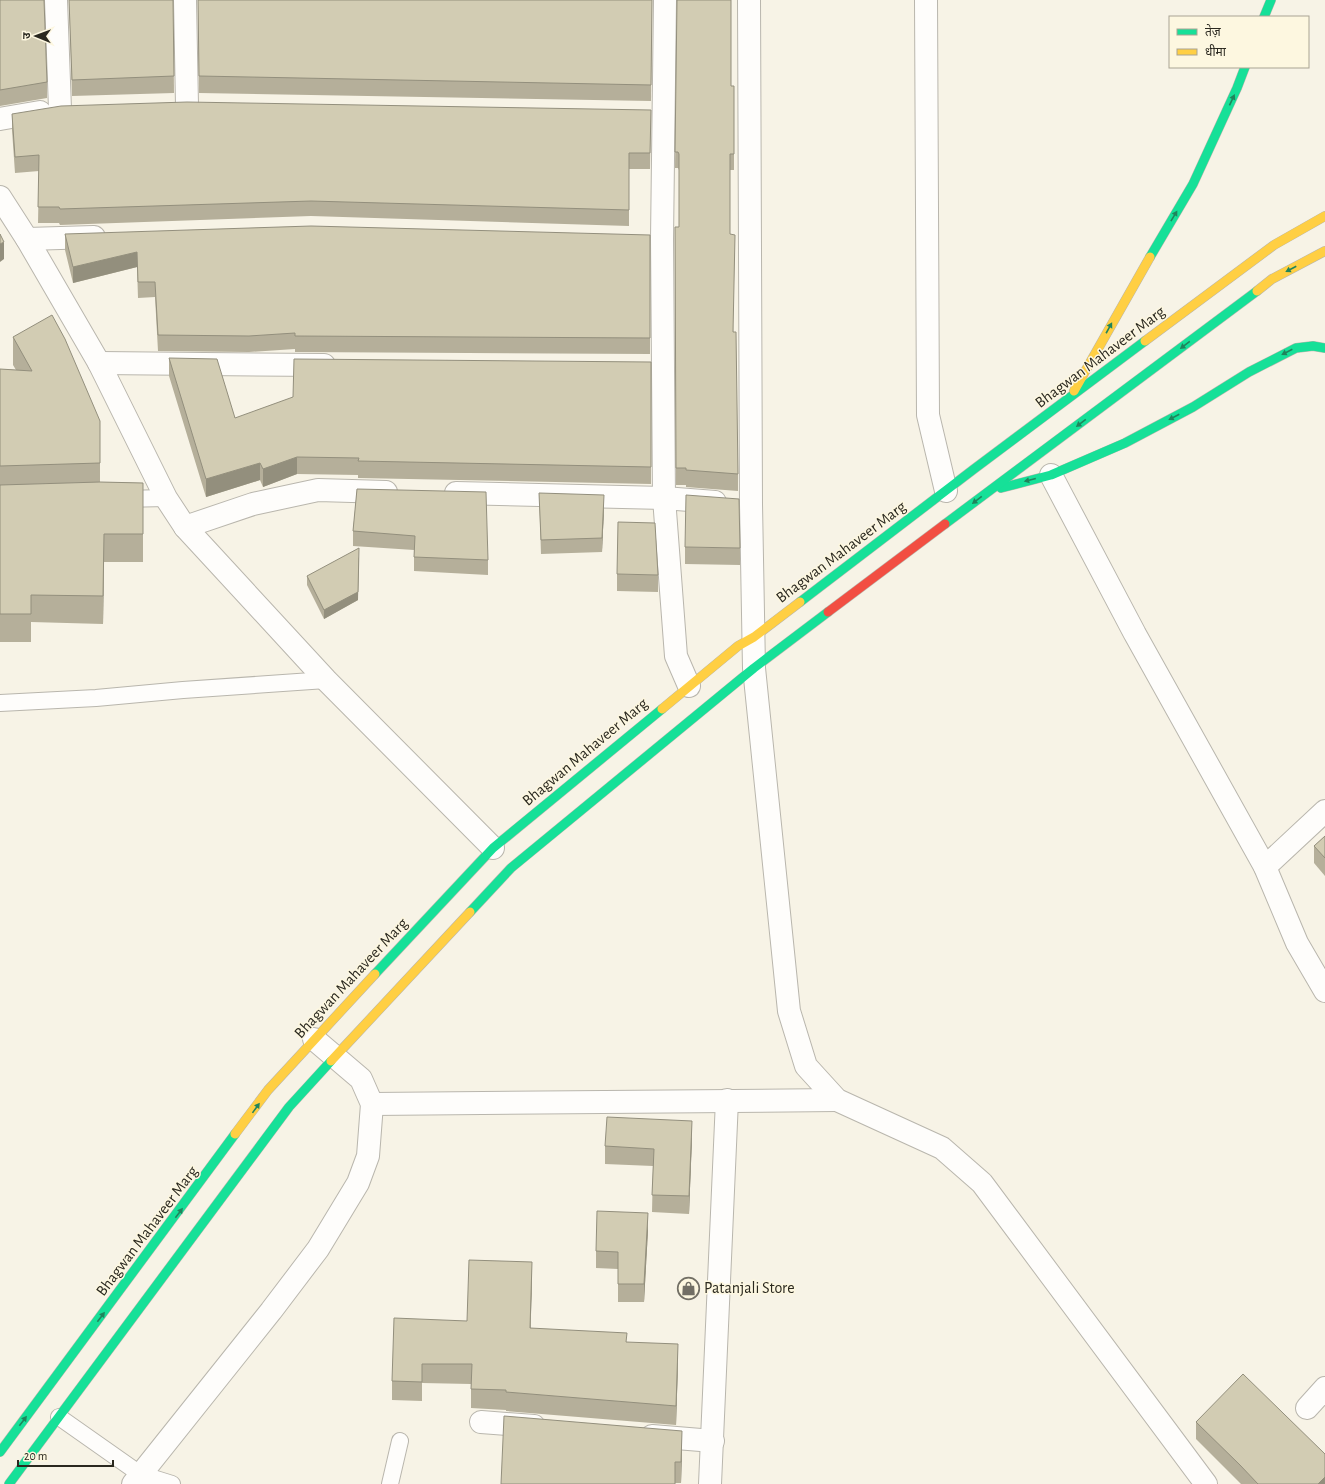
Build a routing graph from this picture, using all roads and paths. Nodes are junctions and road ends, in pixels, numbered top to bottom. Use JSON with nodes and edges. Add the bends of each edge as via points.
{"nodes":[{"id":1,"x":56,"y":0,"type":"edge"},
{"id":2,"x":185,"y":0,"type":"edge"},
{"id":3,"x":665,"y":0,"type":"edge"},
{"id":4,"x":749,"y":0,"type":"edge"},
{"id":5,"x":926,"y":0,"type":"edge"},
{"id":6,"x":1271,"y":0,"type":"edge"},
{"id":7,"x":1264,"y":16,"type":"edge"},
{"id":8,"x":1245,"y":68,"type":"edge"},
{"id":9,"x":187,"y":105,"type":"edge"},
{"id":10,"x":640,"y":113,"type":"edge"},
{"id":11,"x":664,"y":114,"type":"junction"},
{"id":12,"x":0,"y":119,"type":"edge"},
{"id":13,"x":0,"y":197,"type":"edge"},
{"id":14,"x":1325,"y":216,"type":"edge"},
{"id":15,"x":114,"y":236,"type":"edge"},
{"id":16,"x":27,"y":239,"type":"junction"},
{"id":17,"x":1325,"y":251,"type":"edge"},
{"id":18,"x":1325,"y":348,"type":"edge"},
{"id":19,"x":99,"y":363,"type":"junction"},
{"id":20,"x":345,"y":365,"type":"edge"},
{"id":21,"x":1070,"y":399,"type":"junction"},
{"id":22,"x":1051,"y":475,"type":"junction"},
{"id":23,"x":946,"y":491,"type":"junction"},
{"id":24,"x":990,"y":491,"type":"junction"},
{"id":25,"x":405,"y":492,"type":"edge"},
{"id":26,"x":436,"y":493,"type":"edge"},
{"id":27,"x":166,"y":498,"type":"junction"},
{"id":28,"x":664,"y":498,"type":"junction"},
{"id":29,"x":110,"y":500,"type":"edge"},
{"id":30,"x":751,"y":504,"type":"junction"},
{"id":31,"x":185,"y":528,"type":"junction"},
{"id":32,"x":754,"y":637,"type":"junction"},
{"id":33,"x":754,"y":668,"type":"junction"},
{"id":34,"x":326,"y":680,"type":"junction"},
{"id":35,"x":689,"y":686,"type":"junction"},
{"id":36,"x":0,"y":704,"type":"edge"},
{"id":37,"x":1325,"y":811,"type":"edge"},
{"id":38,"x":493,"y":848,"type":"junction"},
{"id":39,"x":1265,"y":867,"type":"junction"},
{"id":40,"x":1325,"y":991,"type":"edge"},
{"id":41,"x":314,"y":1039,"type":"junction"},
{"id":42,"x":333,"y":1057,"type":"junction"},
{"id":43,"x":727,"y":1100,"type":"junction"},
{"id":44,"x":837,"y":1100,"type":"junction"},
{"id":45,"x":372,"y":1104,"type":"junction"},
{"id":46,"x":1325,"y":1388,"type":"edge"},
{"id":47,"x":1307,"y":1408,"type":"dead end"},
{"id":48,"x":59,"y":1417,"type":"junction"},
{"id":49,"x":481,"y":1422,"type":"dead end"},
{"id":50,"x":550,"y":1427,"type":"edge"},
{"id":51,"x":635,"y":1434,"type":"edge"},
{"id":52,"x":400,"y":1441,"type":"dead end"},
{"id":53,"x":713,"y":1441,"type":"junction"},
{"id":54,"x":0,"y":1452,"type":"edge"},
{"id":55,"x":137,"y":1479,"type":"edge"},
{"id":56,"x":9,"y":1484,"type":"edge"},
{"id":57,"x":172,"y":1484,"type":"edge"},
{"id":58,"x":390,"y":1484,"type":"edge"},
{"id":59,"x":710,"y":1484,"type":"edge"},
{"id":60,"x":1206,"y":1484,"type":"edge"}],
"edges":[{"from":1,"to":12,"type":"street","via":[[68,108]]},
{"from":2,"to":9,"type":"street"},
{"from":3,"to":11,"type":"street"},
{"from":4,"to":30,"type":"street"},
{"from":5,"to":23,"type":"street","via":[[928,415]]},
{"from":6,"to":7,"type":"street"},
{"from":21,"to":8,"type":"street","one_way":true,"via":[[1193,184]]},
{"from":10,"to":11,"type":"street"},
{"from":11,"to":28,"type":"street","via":[[654,239],[655,367]]},
{"from":13,"to":16,"type":"street"},
{"from":14,"to":21,"type":"street","name":"Bhagwan Mahaveer Marg","via":[[1274,245]]},
{"from":15,"to":16,"type":"street"},
{"from":16,"to":19,"type":"street"},
{"from":17,"to":24,"type":"street","one_way":true,"via":[[1272,279]]},
{"from":18,"to":22,"type":"street","one_way":true,"via":[[1296,348],[1125,443]]},
{"from":19,"to":20,"type":"street"},
{"from":19,"to":27,"type":"street"},
{"from":21,"to":23,"type":"street","name":"Bhagwan Mahaveer Marg"},
{"from":22,"to":24,"type":"street","one_way":true},
{"from":22,"to":39,"type":"street","via":[[1135,634]]},
{"from":23,"to":32,"type":"street","name":"Bhagwan Mahaveer Marg"},
{"from":24,"to":33,"type":"street","one_way":true},
{"from":25,"to":31,"type":"street","via":[[318,490],[253,504]]},
{"from":26,"to":28,"type":"street"},
{"from":27,"to":29,"type":"lane"},
{"from":27,"to":31,"type":"street"},
{"from":28,"to":30,"type":"street"},
{"from":28,"to":35,"type":"street","via":[[676,656]]},
{"from":30,"to":32,"type":"street"},
{"from":31,"to":34,"type":"street"},
{"from":32,"to":33,"type":"street"},
{"from":32,"to":35,"type":"street","name":"Bhagwan Mahaveer Marg","via":[[738,646]]},
{"from":33,"to":42,"type":"street","via":[[511,868]]},
{"from":33,"to":44,"type":"street","via":[[789,1011],[806,1066]]},
{"from":34,"to":36,"type":"lane"},
{"from":34,"to":38,"type":"street"},
{"from":35,"to":38,"type":"street","name":"Bhagwan Mahaveer Marg"},
{"from":37,"to":39,"type":"street"},
{"from":38,"to":41,"type":"street","name":"Bhagwan Mahaveer Marg"},
{"from":39,"to":40,"type":"street","via":[[1297,944]]},
{"from":41,"to":42,"type":"street"},
{"from":54,"to":41,"type":"street","name":"Bhagwan Mahaveer Marg","one_way":true,"via":[[268,1090]]},
{"from":42,"to":45,"type":"street","via":[[360,1079]]},
{"from":42,"to":48,"type":"street","via":[[289,1107]]},
{"from":43,"to":44,"type":"street"},
{"from":43,"to":45,"type":"street"},
{"from":43,"to":53,"type":"street"},
{"from":44,"to":60,"type":"street","via":[[942,1148],[982,1183]]},
{"from":45,"to":55,"type":"street","via":[[368,1156],[358,1183],[322,1242],[266,1318]]},
{"from":46,"to":47,"type":"street"},
{"from":48,"to":55,"type":"lane"},
{"from":48,"to":56,"type":"street"},
{"from":49,"to":50,"type":"street"},
{"from":51,"to":53,"type":"street"},
{"from":52,"to":58,"type":"lane"},
{"from":53,"to":59,"type":"street"},
{"from":55,"to":57,"type":"lane"}]}
